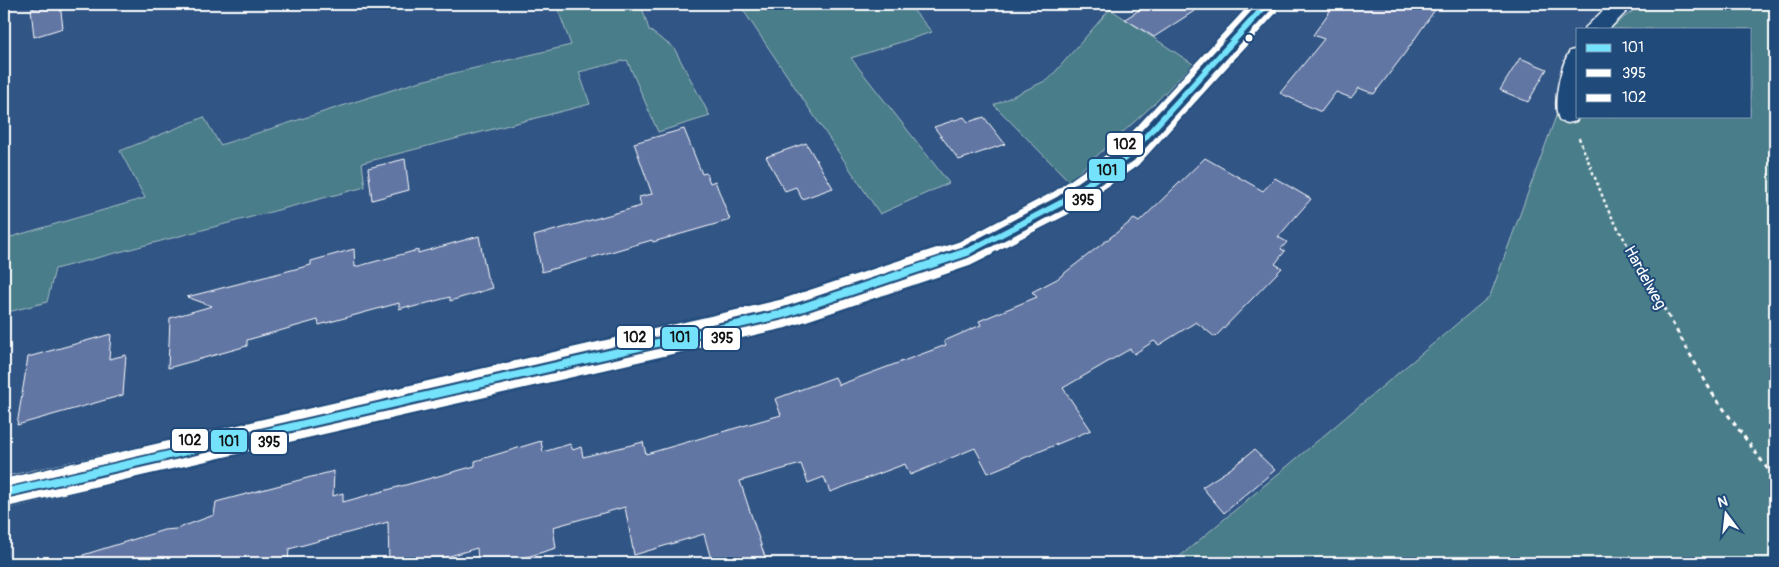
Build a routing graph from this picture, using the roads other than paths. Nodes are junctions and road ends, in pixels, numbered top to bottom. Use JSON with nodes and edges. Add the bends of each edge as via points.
{"nodes":[{"id":1,"x":1267,"y":4,"type":"edge"},
{"id":2,"x":1622,"y":4,"type":"edge"},
{"id":3,"x":1596,"y":28,"type":"edge"},
{"id":4,"x":1576,"y":62,"type":"edge"},
{"id":5,"x":1568,"y":115,"type":"road end"},
{"id":6,"x":4,"y":493,"type":"edge"}],
"edges":[{"from":1,"to":6,"type":"street","via":[[1129,155],[1061,203],[965,253],[783,314]]},
{"from":2,"to":3,"type":"street"},
{"from":4,"to":5,"type":"street"}]}
